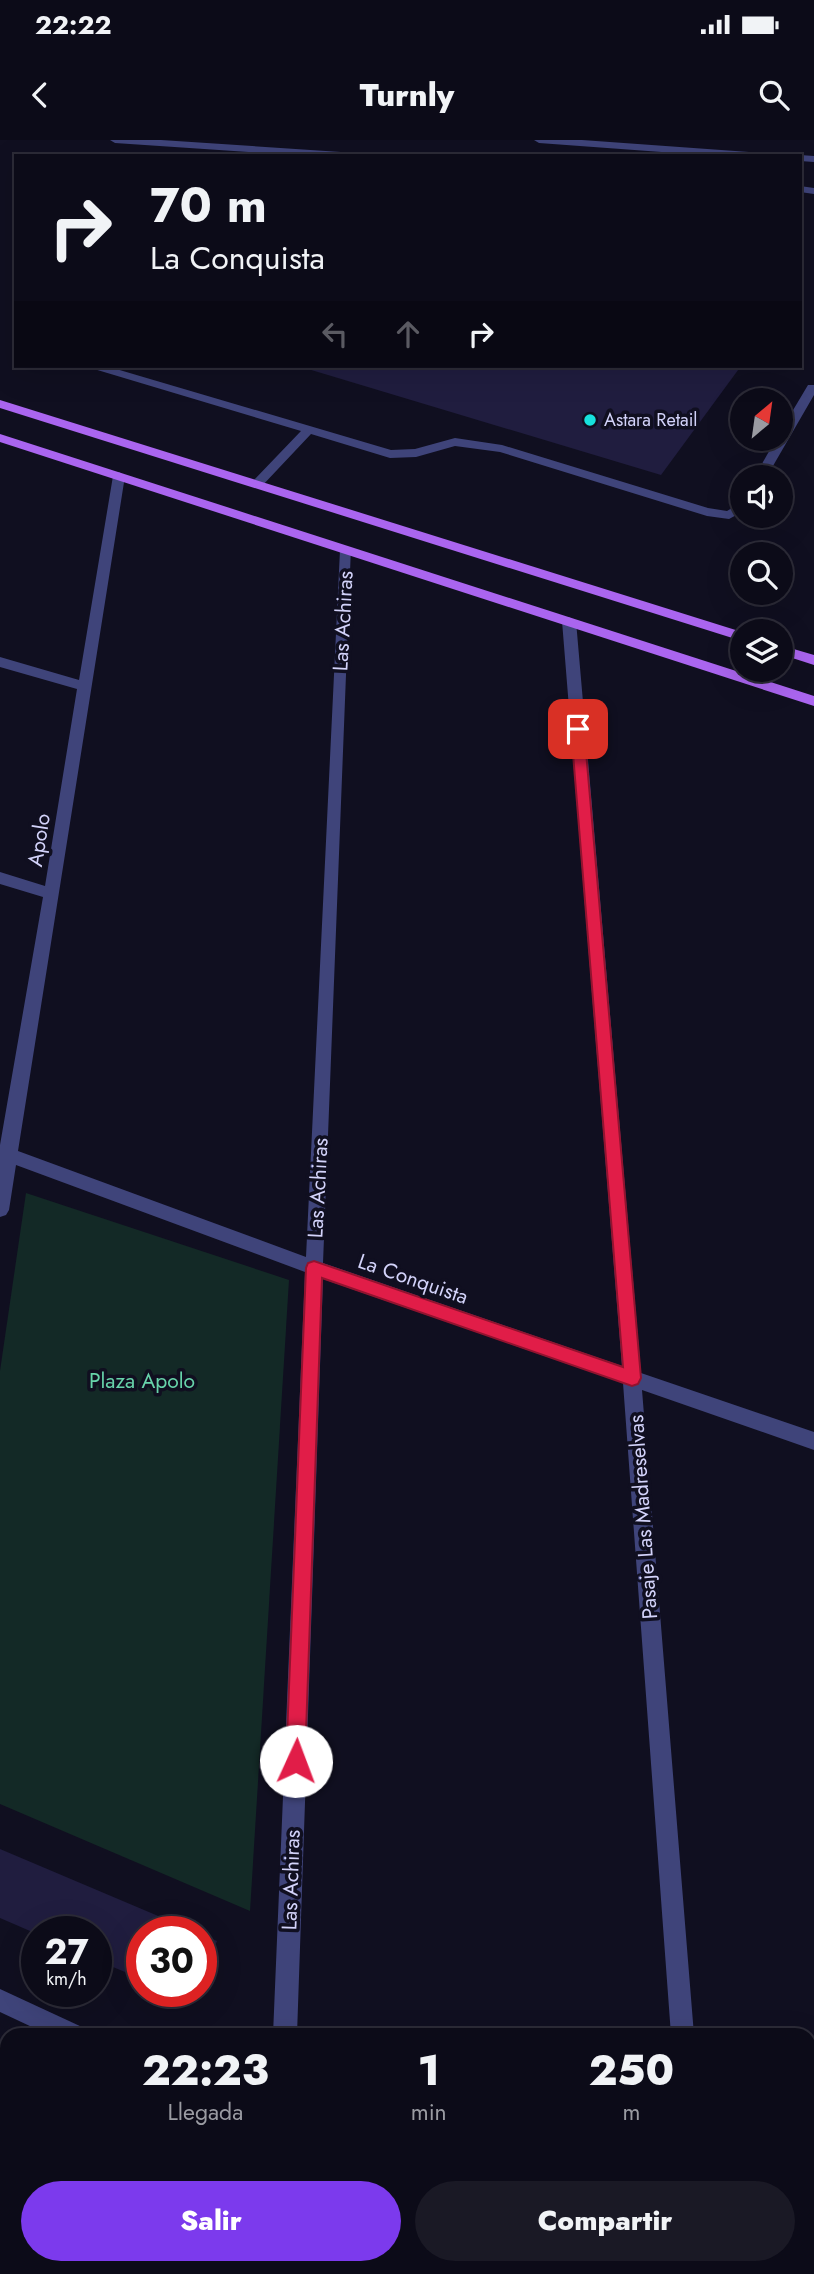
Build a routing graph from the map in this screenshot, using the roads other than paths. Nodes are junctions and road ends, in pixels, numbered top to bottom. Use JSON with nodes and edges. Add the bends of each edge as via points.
{"nodes":[{"id":1,"x":114,"y":140,"type":"edge"},
{"id":2,"x":539,"y":140,"type":"edge"},
{"id":3,"x":326,"y":154,"type":"edge"},
{"id":4,"x":735,"y":154,"type":"edge"},
{"id":5,"x":101,"y":368,"type":"edge"},
{"id":6,"x":812,"y":388,"type":"dead end"},
{"id":7,"x":1,"y":406,"type":"edge"},
{"id":8,"x":309,"y":430,"type":"junction"},
{"id":9,"x":0,"y":438,"type":"edge"},
{"id":10,"x":768,"y":465,"type":"edge"},
{"id":11,"x":119,"y":477,"type":"junction"},
{"id":12,"x":257,"y":484,"type":"junction"},
{"id":13,"x":730,"y":514,"type":"edge"},
{"id":14,"x":346,"y":550,"type":"junction"},
{"id":15,"x":569,"y":621,"type":"junction"},
{"id":16,"x":730,"y":633,"type":"edge"},
{"id":17,"x":793,"y":653,"type":"edge"},
{"id":18,"x":814,"y":660,"type":"edge"},
{"id":19,"x":0,"y":662,"type":"edge"},
{"id":20,"x":86,"y":687,"type":"junction"},
{"id":21,"x":814,"y":702,"type":"edge"},
{"id":22,"x":0,"y":878,"type":"edge"},
{"id":23,"x":52,"y":894,"type":"junction"},
{"id":24,"x":4,"y":1154,"type":"edge"},
{"id":25,"x":0,"y":1210,"type":"edge"},
{"id":26,"x":314,"y":1268,"type":"junction"},
{"id":27,"x":632,"y":1378,"type":"junction"},
{"id":28,"x":814,"y":1441,"type":"edge"},
{"id":29,"x":0,"y":2000,"type":"edge"},
{"id":30,"x":60,"y":2028,"type":"edge"},
{"id":31,"x":285,"y":2028,"type":"edge"},
{"id":32,"x":682,"y":2028,"type":"edge"}],
"edges":[{"from":1,"to":3,"type":"street"},
{"from":2,"to":4,"type":"street"},
{"from":5,"to":8,"type":"street"},
{"from":6,"to":10,"type":"street"},
{"from":7,"to":12,"type":"main road"},
{"from":8,"to":12,"type":"street"},
{"from":8,"to":13,"type":"street","via":[[390,454],[416,453],[455,442],[502,449],[707,512]]},
{"from":9,"to":11,"type":"main road"},
{"from":11,"to":14,"type":"main road"},
{"from":11,"to":20,"type":"street","name":"Apolo"},
{"from":12,"to":16,"type":"main road"},
{"from":14,"to":15,"type":"main road"},
{"from":14,"to":26,"type":"street","name":"Las Achiras"},
{"from":15,"to":21,"type":"main road"},
{"from":15,"to":27,"type":"street","name":"Pasaje Las Madreselvas"},
{"from":17,"to":18,"type":"main road"},
{"from":19,"to":20,"type":"street"},
{"from":20,"to":23,"type":"street","name":"Apolo"},
{"from":22,"to":23,"type":"street"},
{"from":23,"to":24,"type":"street","name":"Apolo"},
{"from":24,"to":25,"type":"street","name":"Apolo"},
{"from":24,"to":26,"type":"street","name":"La Conquista"},
{"from":26,"to":27,"type":"street","name":"La Conquista"},
{"from":26,"to":31,"type":"street","name":"Las Achiras"},
{"from":27,"to":28,"type":"street","name":"La Conquista"},
{"from":27,"to":32,"type":"street","name":"Pasaje Las Madreselvas"},
{"from":29,"to":30,"type":"street"}]}
